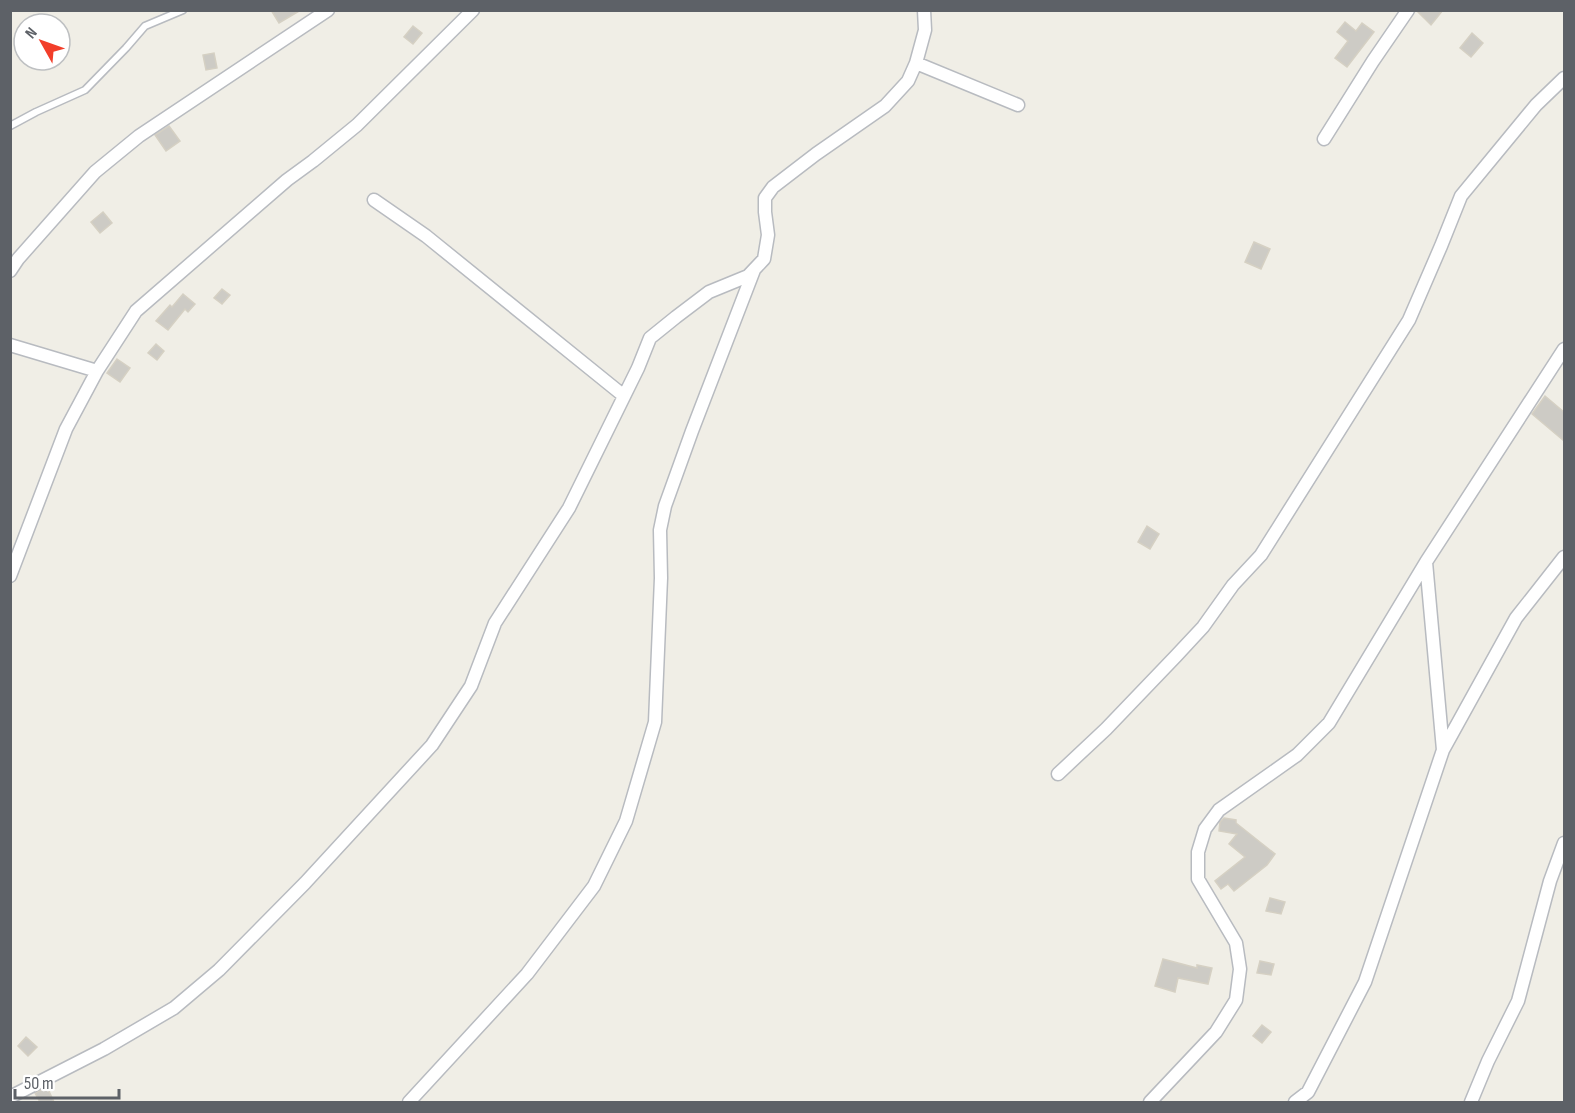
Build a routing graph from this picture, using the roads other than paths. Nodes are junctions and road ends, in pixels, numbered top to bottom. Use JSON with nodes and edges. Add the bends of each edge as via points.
{"nodes":[{"id":1,"x":183,"y":10,"type":"edge"},
{"id":2,"x":328,"y":10,"type":"edge"},
{"id":3,"x":473,"y":10,"type":"edge"},
{"id":4,"x":924,"y":10,"type":"edge"},
{"id":5,"x":1408,"y":10,"type":"edge"},
{"id":6,"x":916,"y":63,"type":"junction"},
{"id":7,"x":1564,"y":78,"type":"edge"},
{"id":8,"x":1018,"y":105,"type":"dead end"},
{"id":9,"x":10,"y":126,"type":"edge"},
{"id":10,"x":1324,"y":139,"type":"dead end"},
{"id":11,"x":374,"y":200,"type":"dead end"},
{"id":12,"x":755,"y":269,"type":"junction"},
{"id":13,"x":10,"y":271,"type":"edge"},
{"id":14,"x":10,"y":345,"type":"edge"},
{"id":15,"x":1564,"y":349,"type":"edge"},
{"id":16,"x":97,"y":371,"type":"junction"},
{"id":17,"x":624,"y":396,"type":"junction"},
{"id":18,"x":1564,"y":557,"type":"edge"},
{"id":19,"x":1426,"y":562,"type":"junction"},
{"id":20,"x":10,"y":576,"type":"edge"},
{"id":21,"x":1443,"y":750,"type":"junction"},
{"id":22,"x":1058,"y":774,"type":"dead end"},
{"id":23,"x":1564,"y":843,"type":"edge"},
{"id":24,"x":10,"y":1095,"type":"edge"},
{"id":25,"x":409,"y":1102,"type":"edge"},
{"id":26,"x":1150,"y":1102,"type":"edge"},
{"id":27,"x":1295,"y":1102,"type":"edge"},
{"id":28,"x":1471,"y":1102,"type":"edge"}],
"edges":[{"from":1,"to":9,"type":"lane","via":[[144,26],[85,90]]},
{"from":2,"to":13,"type":"street","via":[[139,136],[95,172]]},
{"from":3,"to":16,"type":"street","via":[[357,125],[136,311]]},
{"from":4,"to":6,"type":"street","via":[[925,30]]},
{"from":5,"to":10,"type":"street"},
{"from":6,"to":8,"type":"street"},
{"from":6,"to":12,"type":"street","via":[[908,81],[885,106],[773,187],[765,198],[768,235],[764,259]]},
{"from":7,"to":22,"type":"street","via":[[1536,105],[1461,196],[1409,320],[1261,555],[1183,649]]},
{"from":11,"to":17,"type":"street","via":[[426,236]]},
{"from":12,"to":17,"type":"street","via":[[710,292],[650,338]]},
{"from":12,"to":25,"type":"street","via":[[665,506],[660,530],[655,722],[626,821],[594,886],[534,965]]},
{"from":14,"to":16,"type":"street"},
{"from":15,"to":19,"type":"street"},
{"from":16,"to":20,"type":"street","via":[[66,429]]},
{"from":17,"to":24,"type":"street","via":[[569,508],[495,623],[471,686],[432,745],[305,883],[219,970],[174,1008],[104,1049]]},
{"from":18,"to":21,"type":"street","via":[[1516,618]]},
{"from":19,"to":21,"type":"street"},
{"from":19,"to":26,"type":"street","via":[[1329,723],[1297,755],[1220,810],[1205,829],[1198,852],[1198,879],[1236,943],[1240,969],[1236,1000],[1216,1032]]},
{"from":21,"to":27,"type":"street","via":[[1365,982],[1308,1092]]},
{"from":23,"to":28,"type":"street","via":[[1518,1001]]}]}
